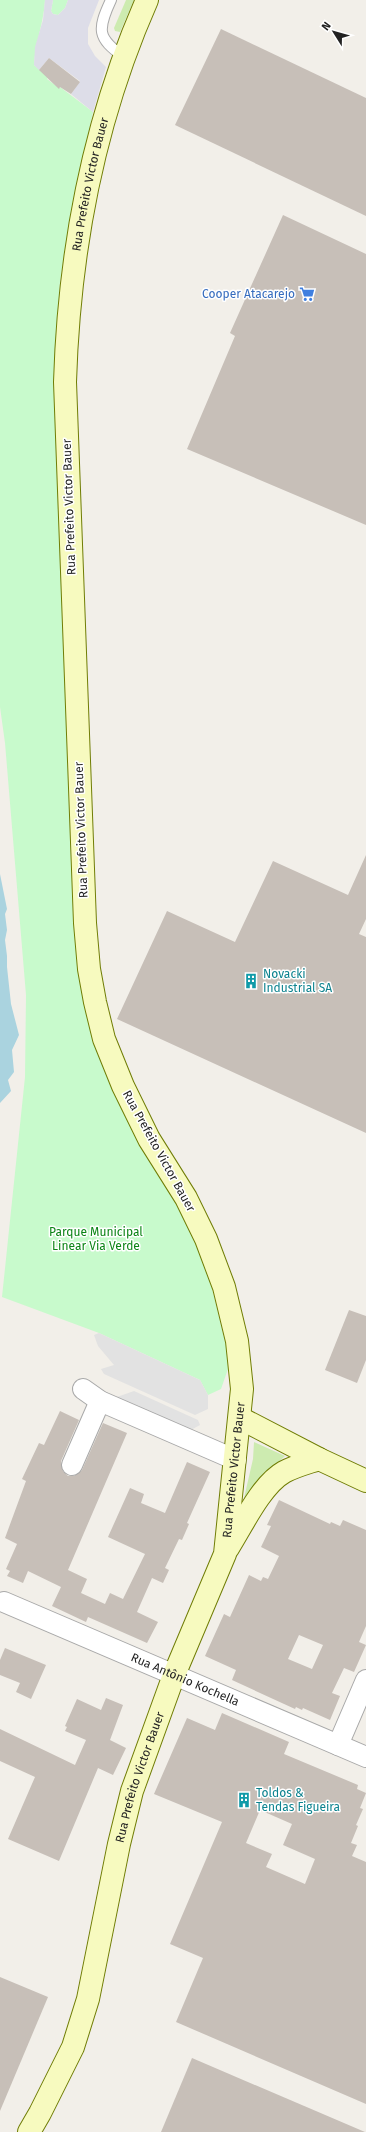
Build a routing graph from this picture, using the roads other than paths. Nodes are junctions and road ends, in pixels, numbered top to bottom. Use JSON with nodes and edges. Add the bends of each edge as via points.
{"nodes":[{"id":1,"x":111,"y":0,"type":"edge"},
{"id":2,"x":147,"y":0,"type":"edge"},
{"id":3,"x":124,"y":57,"type":"junction"},
{"id":4,"x":83,"y":1389,"type":"dead end"},
{"id":5,"x":100,"y":1401,"type":"junction"},
{"id":6,"x":240,"y":1418,"type":"junction"},
{"id":7,"x":319,"y":1459,"type":"junction"},
{"id":8,"x":236,"y":1460,"type":"junction"},
{"id":9,"x":72,"y":1465,"type":"dead end"},
{"id":10,"x":366,"y":1481,"type":"edge"},
{"id":11,"x":225,"y":1554,"type":"junction"},
{"id":12,"x":4,"y":1602,"type":"dead end"},
{"id":13,"x":174,"y":1675,"type":"junction"},
{"id":14,"x":366,"y":1680,"type":"edge"},
{"id":15,"x":338,"y":1745,"type":"junction"},
{"id":16,"x":366,"y":1757,"type":"edge"},
{"id":17,"x":29,"y":2132,"type":"edge"}],
"edges":[{"from":1,"to":3,"type":"lane","via":[[103,17],[102,34],[109,47]]},
{"from":2,"to":3,"type":"main road","name":"Rua Prefeito Victor Bauer"},
{"from":3,"to":6,"type":"main road","name":"Rua Prefeito Victor Bauer","via":[[80,222],[71,283],[65,382],[85,923],[89,970],[104,1039],[123,1086],[146,1132],[186,1198],[203,1232],[224,1287],[237,1341],[242,1389]]},
{"from":4,"to":5,"type":"street"},
{"from":5,"to":8,"type":"street"},
{"from":5,"to":9,"type":"street"},
{"from":6,"to":7,"type":"main road"},
{"from":6,"to":8,"type":"main road","name":"Rua Prefeito Victor Bauer"},
{"from":7,"to":10,"type":"main road"},
{"from":7,"to":11,"type":"main road","via":[[297,1466],[269,1484]]},
{"from":8,"to":11,"type":"main road","name":"Rua Prefeito Victor Bauer"},
{"from":11,"to":13,"type":"main road","name":"Rua Prefeito Victor Bauer"},
{"from":12,"to":13,"type":"street","name":"Rua Antônio Kochella"},
{"from":13,"to":15,"type":"street","name":"Rua Antônio Kochella"},
{"from":13,"to":17,"type":"main road","name":"Rua Prefeito Victor Bauer","via":[[132,1792],[88,1999],[73,2047]]},
{"from":14,"to":15,"type":"street"},
{"from":15,"to":16,"type":"street","name":"Rua Antônio Kochella"}]}
